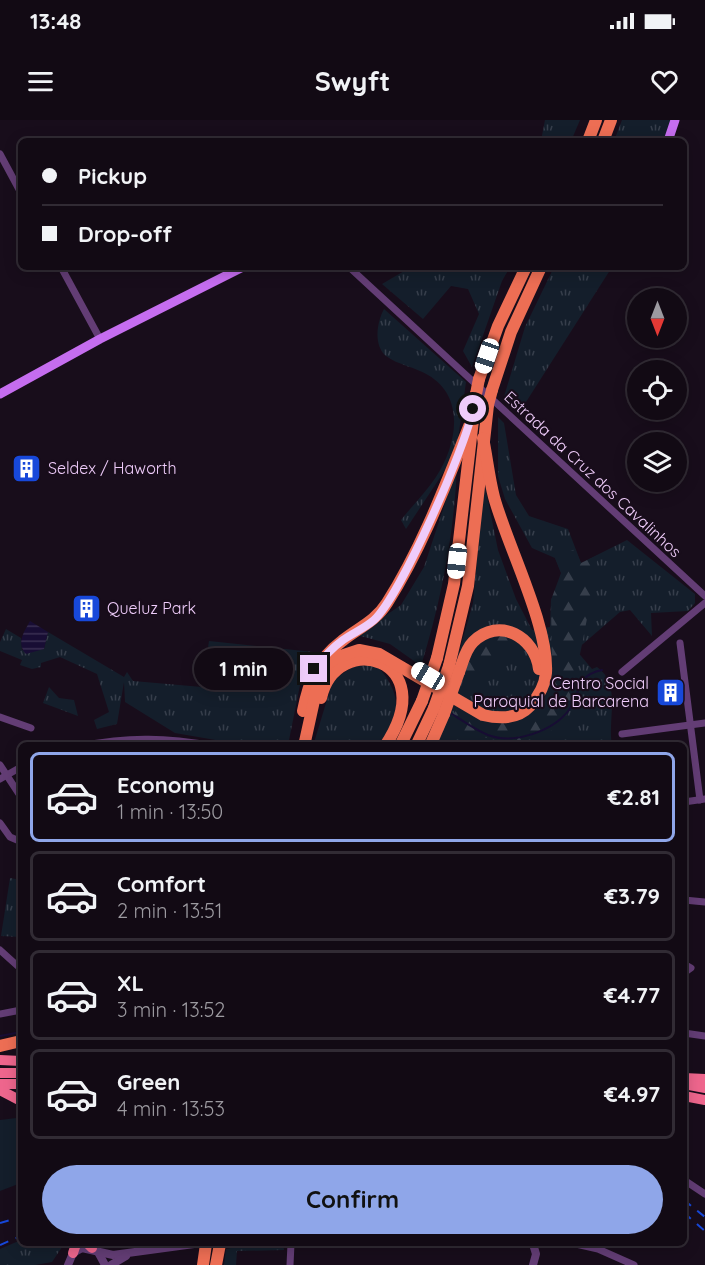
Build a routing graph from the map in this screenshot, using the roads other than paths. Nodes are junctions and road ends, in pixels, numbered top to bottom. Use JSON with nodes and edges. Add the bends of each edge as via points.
{"nodes":[{"id":1,"x":596,"y":120,"type":"edge"},
{"id":2,"x":611,"y":120,"type":"edge"},
{"id":3,"x":675,"y":120,"type":"edge"},
{"id":4,"x":589,"y":138,"type":"edge"},
{"id":5,"x":604,"y":138,"type":"edge"},
{"id":6,"x":669,"y":138,"type":"edge"},
{"id":7,"x":0,"y":154,"type":"edge"},
{"id":8,"x":18,"y":187,"type":"edge"},
{"id":9,"x":63,"y":270,"type":"edge"},
{"id":10,"x":237,"y":270,"type":"edge"},
{"id":11,"x":356,"y":270,"type":"edge"},
{"id":12,"x":525,"y":270,"type":"edge"},
{"id":13,"x":540,"y":270,"type":"edge"},
{"id":14,"x":100,"y":339,"type":"junction"},
{"id":15,"x":0,"y":394,"type":"edge"},
{"id":16,"x":470,"y":424,"type":"junction"},
{"id":17,"x":483,"y":438,"type":"junction"},
{"id":18,"x":705,"y":596,"type":"edge"},
{"id":19,"x":705,"y":603,"type":"edge"},
{"id":20,"x":680,"y":643,"type":"dead end"},
{"id":21,"x":331,"y":651,"type":"junction"},
{"id":22,"x":454,"y":669,"type":"junction"},
{"id":23,"x":622,"y":672,"type":"dead end"},
{"id":24,"x":439,"y":711,"type":"junction"},
{"id":25,"x":0,"y":717,"type":"edge"},
{"id":26,"x":705,"y":723,"type":"edge"},
{"id":27,"x":692,"y":725,"type":"junction"},
{"id":28,"x":31,"y":728,"type":"dead end"},
{"id":29,"x":622,"y":734,"type":"dead end"},
{"id":30,"x":100,"y":742,"type":"edge"},
{"id":31,"x":190,"y":742,"type":"edge"},
{"id":32,"x":298,"y":742,"type":"edge"},
{"id":33,"x":305,"y":742,"type":"edge"},
{"id":34,"x":310,"y":742,"type":"edge"},
{"id":35,"x":388,"y":742,"type":"edge"},
{"id":36,"x":401,"y":742,"type":"edge"},
{"id":37,"x":419,"y":742,"type":"edge"},
{"id":38,"x":431,"y":742,"type":"edge"},
{"id":39,"x":0,"y":765,"type":"edge"},
{"id":40,"x":18,"y":769,"type":"edge"},
{"id":41,"x":3,"y":777,"type":"edge"},
{"id":42,"x":18,"y":794,"type":"edge"},
{"id":43,"x":703,"y":800,"type":"edge"},
{"id":44,"x":687,"y":802,"type":"edge"},
{"id":45,"x":0,"y":823,"type":"edge"},
{"id":46,"x":18,"y":839,"type":"edge"},
{"id":47,"x":687,"y":900,"type":"edge"},
{"id":48,"x":705,"y":902,"type":"edge"},
{"id":49,"x":0,"y":950,"type":"edge"},
{"id":50,"x":18,"y":966,"type":"edge"},
{"id":51,"x":18,"y":1011,"type":"edge"},
{"id":52,"x":0,"y":1014,"type":"edge"},
{"id":53,"x":687,"y":1033,"type":"edge"},
{"id":54,"x":705,"y":1036,"type":"edge"},
{"id":55,"x":18,"y":1042,"type":"edge"},
{"id":56,"x":0,"y":1046,"type":"edge"},
{"id":57,"x":0,"y":1060,"type":"edge"},
{"id":58,"x":18,"y":1061,"type":"edge"},
{"id":59,"x":0,"y":1072,"type":"edge"},
{"id":60,"x":18,"y":1073,"type":"edge"},
{"id":61,"x":687,"y":1078,"type":"edge"},
{"id":62,"x":705,"y":1079,"type":"edge"},
{"id":63,"x":0,"y":1084,"type":"edge"},
{"id":64,"x":18,"y":1084,"type":"edge"},
{"id":65,"x":687,"y":1085,"type":"edge"},
{"id":66,"x":705,"y":1088,"type":"edge"},
{"id":67,"x":0,"y":1090,"type":"edge"},
{"id":68,"x":687,"y":1097,"type":"edge"},
{"id":69,"x":18,"y":1099,"type":"edge"},
{"id":70,"x":705,"y":1100,"type":"edge"},
{"id":71,"x":687,"y":1182,"type":"edge"},
{"id":72,"x":705,"y":1194,"type":"edge"},
{"id":73,"x":181,"y":1246,"type":"edge"},
{"id":74,"x":206,"y":1246,"type":"edge"},
{"id":75,"x":220,"y":1246,"type":"edge"},
{"id":76,"x":291,"y":1246,"type":"edge"},
{"id":77,"x":534,"y":1246,"type":"edge"},
{"id":78,"x":585,"y":1246,"type":"edge"},
{"id":79,"x":92,"y":1247,"type":"edge"},
{"id":80,"x":131,"y":1254,"type":"junction"},
{"id":81,"x":70,"y":1257,"type":"edge"},
{"id":82,"x":105,"y":1265,"type":"edge"},
{"id":83,"x":111,"y":1265,"type":"edge"},
{"id":84,"x":202,"y":1265,"type":"edge"},
{"id":85,"x":216,"y":1265,"type":"edge"},
{"id":86,"x":290,"y":1265,"type":"edge"},
{"id":87,"x":533,"y":1265,"type":"edge"},
{"id":88,"x":634,"y":1265,"type":"edge"}],
"edges":[{"from":1,"to":4,"type":"highway"},
{"from":2,"to":5,"type":"highway"},
{"from":3,"to":6,"type":"main road"},
{"from":7,"to":8,"type":"street"},
{"from":9,"to":14,"type":"street"},
{"from":10,"to":14,"type":"main road"},
{"from":11,"to":18,"type":"street","name":"Estrada da Cruz dos Cavalinhos"},
{"from":12,"to":16,"type":"highway","bridge":true,"via":[[479,379]]},
{"from":13,"to":17,"type":"highway","bridge":true,"via":[[511,332],[488,405]]},
{"from":14,"to":15,"type":"main road"},
{"from":16,"to":21,"type":"highway","via":[[435,508],[386,604],[374,620]]},
{"from":16,"to":36,"type":"highway","bridge":true,"via":[[454,584],[437,658],[422,701]]},
{"from":17,"to":22,"type":"highway","via":[[468,586]]},
{"from":17,"to":33,"type":"highway","via":[[494,497],[531,603],[544,654],[546,674],[536,699],[526,710],[498,719],[474,710],[380,654],[351,651],[327,665],[319,678]]},
{"from":19,"to":23,"type":"street"},
{"from":20,"to":27,"type":"street"},
{"from":21,"to":22,"type":"highway","via":[[371,644],[466,699],[498,712],[522,704],[537,682],[539,668],[530,643],[504,630],[487,633],[474,641]]},
{"from":21,"to":32,"type":"highway","via":[[314,669]]},
{"from":22,"to":24,"type":"highway","bridge":true},
{"from":24,"to":37,"type":"highway"},
{"from":24,"to":38,"type":"highway"},
{"from":25,"to":28,"type":"street"},
{"from":26,"to":27,"type":"street"},
{"from":27,"to":29,"type":"street"},
{"from":27,"to":43,"type":"street"},
{"from":30,"to":31,"type":"street","via":[[165,738]]},
{"from":34,"to":35,"type":"highway","via":[[322,692],[331,675],[345,663],[362,659],[382,663],[398,676],[404,692],[403,711]]},
{"from":39,"to":41,"type":"street"},
{"from":40,"to":41,"type":"street"},
{"from":41,"to":42,"type":"street"},
{"from":43,"to":44,"type":"street"},
{"from":45,"to":46,"type":"street","via":[[10,837]]},
{"from":47,"to":48,"type":"street"},
{"from":49,"to":50,"type":"street"},
{"from":51,"to":52,"type":"street"},
{"from":53,"to":54,"type":"street"},
{"from":55,"to":56,"type":"highway"},
{"from":57,"to":58,"type":"highway"},
{"from":59,"to":60,"type":"highway"},
{"from":61,"to":62,"type":"highway"},
{"from":63,"to":64,"type":"highway"},
{"from":65,"to":66,"type":"highway"},
{"from":67,"to":69,"type":"highway"},
{"from":68,"to":70,"type":"highway"},
{"from":71,"to":72,"type":"street"},
{"from":73,"to":80,"type":"street"},
{"from":74,"to":84,"type":"highway"},
{"from":75,"to":85,"type":"highway"},
{"from":76,"to":86,"type":"street"},
{"from":77,"to":87,"type":"street"},
{"from":78,"to":88,"type":"street"},
{"from":79,"to":80,"type":"street","via":[[113,1255]]},
{"from":79,"to":81,"type":"street","via":[[82,1248]]},
{"from":79,"to":82,"type":"street"},
{"from":80,"to":83,"type":"street"}]}
